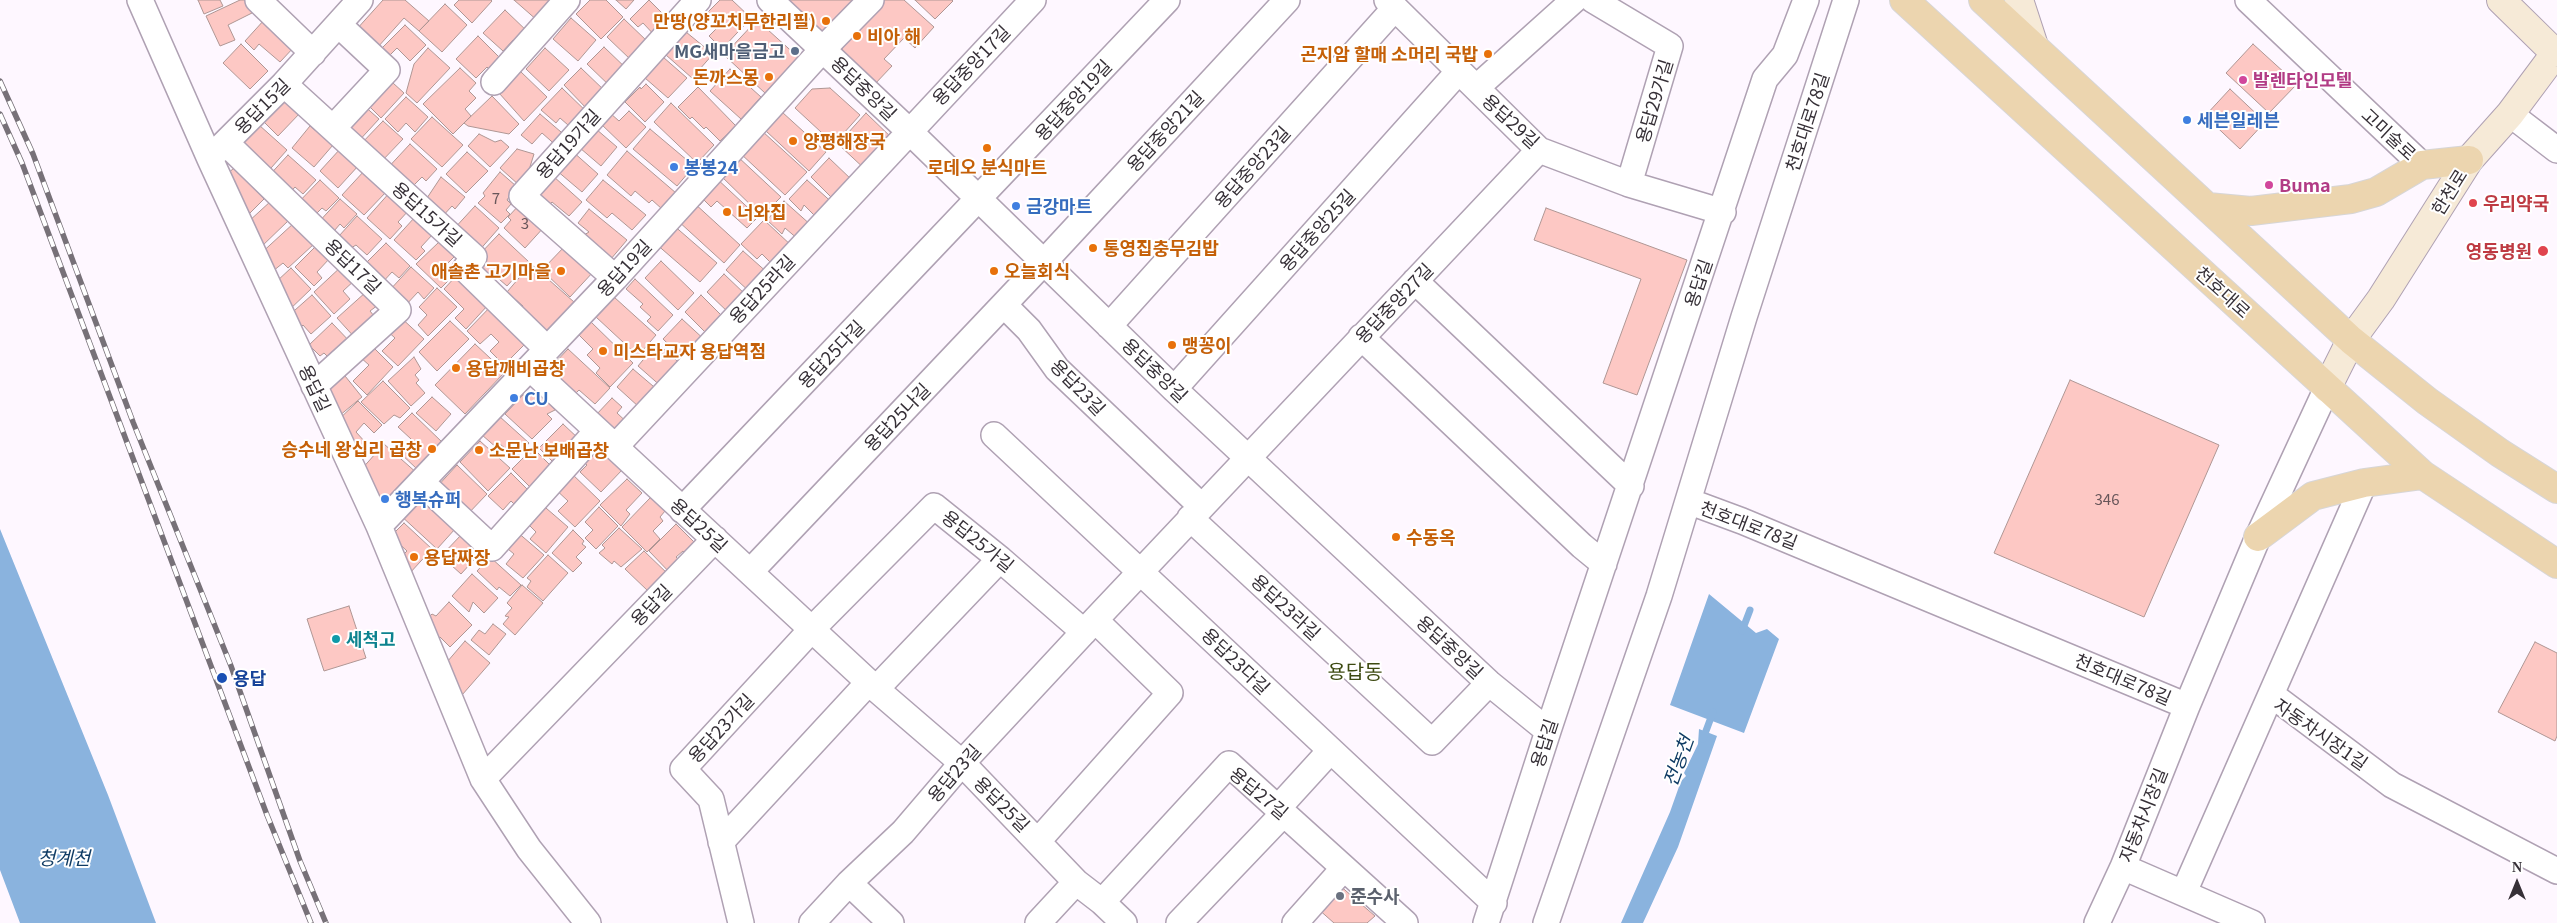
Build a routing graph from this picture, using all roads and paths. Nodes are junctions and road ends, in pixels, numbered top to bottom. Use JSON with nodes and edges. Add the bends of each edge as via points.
{"nodes":[{"id":1,"x":140,"y":0,"type":"edge"},
{"id":2,"x":258,"y":0,"type":"edge"},
{"id":3,"x":360,"y":0,"type":"edge"},
{"id":4,"x":567,"y":0,"type":"edge"},
{"id":5,"x":698,"y":0,"type":"edge"},
{"id":6,"x":770,"y":0,"type":"edge"},
{"id":7,"x":871,"y":0,"type":"edge"},
{"id":8,"x":1033,"y":0,"type":"edge"},
{"id":9,"x":1167,"y":0,"type":"edge"},
{"id":10,"x":1287,"y":0,"type":"edge"},
{"id":11,"x":1574,"y":0,"type":"edge"},
{"id":12,"x":1593,"y":0,"type":"edge"},
{"id":13,"x":1806,"y":0,"type":"edge"},
{"id":14,"x":1846,"y":0,"type":"edge"},
{"id":15,"x":1904,"y":0,"type":"edge"},
{"id":16,"x":1983,"y":0,"type":"edge"},
{"id":17,"x":2019,"y":0,"type":"edge"},
{"id":18,"x":2248,"y":0,"type":"edge"},
{"id":19,"x":2501,"y":0,"type":"edge"},
{"id":20,"x":1401,"y":6,"type":"edge"},
{"id":21,"x":338,"y":25,"type":"junction"},
{"id":22,"x":2034,"y":46,"type":"junction"},
{"id":23,"x":823,"y":49,"type":"junction"},
{"id":24,"x":2556,"y":52,"type":"edge"},
{"id":25,"x":313,"y":53,"type":"junction"},
{"id":26,"x":1459,"y":71,"type":"junction"},
{"id":27,"x":494,"y":82,"type":"dead end"},
{"id":28,"x":284,"y":84,"type":"junction"},
{"id":29,"x":1476,"y":88,"type":"junction"},
{"id":30,"x":2510,"y":114,"type":"junction"},
{"id":31,"x":333,"y":128,"type":"junction"},
{"id":32,"x":909,"y":131,"type":"junction"},
{"id":33,"x":1539,"y":150,"type":"junction"},
{"id":34,"x":2557,"y":150,"type":"edge"},
{"id":35,"x":218,"y":151,"type":"junction"},
{"id":36,"x":2469,"y":160,"type":"junction"},
{"id":37,"x":2422,"y":165,"type":"junction"},
{"id":38,"x":1629,"y":184,"type":"junction"},
{"id":39,"x":979,"y":199,"type":"junction"},
{"id":40,"x":2208,"y":207,"type":"junction"},
{"id":41,"x":1723,"y":212,"type":"junction"},
{"id":42,"x":1044,"y":262,"type":"junction"},
{"id":43,"x":615,"y":278,"type":"junction"},
{"id":44,"x":1415,"y":281,"type":"junction"},
{"id":45,"x":1004,"y":305,"type":"junction"},
{"id":46,"x":1109,"y":326,"type":"junction"},
{"id":47,"x":1361,"y":337,"type":"junction"},
{"id":48,"x":2352,"y":340,"type":"junction"},
{"id":49,"x":547,"y":349,"type":"junction"},
{"id":50,"x":530,"y":368,"type":"junction"},
{"id":51,"x":314,"y":386,"type":"junction"},
{"id":52,"x":2327,"y":388,"type":"junction"},
{"id":53,"x":1174,"y":389,"type":"junction"},
{"id":54,"x":994,"y":435,"type":"dead end"},
{"id":55,"x":606,"y":439,"type":"junction"},
{"id":56,"x":1248,"y":456,"type":"junction"},
{"id":57,"x":2423,"y":475,"type":"junction"},
{"id":58,"x":421,"y":482,"type":"junction"},
{"id":59,"x":2364,"y":483,"type":"junction"},
{"id":60,"x":1631,"y":486,"type":"junction"},
{"id":61,"x":2557,"y":489,"type":"edge"},
{"id":62,"x":1688,"y":501,"type":"junction"},
{"id":63,"x":682,"y":510,"type":"junction"},
{"id":64,"x":1196,"y":512,"type":"junction"},
{"id":65,"x":379,"y":526,"type":"junction"},
{"id":66,"x":2258,"y":537,"type":"junction"},
{"id":67,"x":715,"y":539,"type":"junction"},
{"id":68,"x":1000,"y":559,"type":"junction"},
{"id":69,"x":1604,"y":564,"type":"junction"},
{"id":70,"x":2557,"y":564,"type":"edge"},
{"id":71,"x":1141,"y":570,"type":"junction"},
{"id":72,"x":750,"y":572,"type":"junction"},
{"id":73,"x":1089,"y":626,"type":"junction"},
{"id":74,"x":812,"y":629,"type":"junction"},
{"id":75,"x":1489,"y":683,"type":"junction"},
{"id":76,"x":872,"y":685,"type":"junction"},
{"id":77,"x":2272,"y":695,"type":"junction"},
{"id":78,"x":2187,"y":706,"type":"junction"},
{"id":79,"x":1548,"y":731,"type":"junction"},
{"id":80,"x":1330,"y":751,"type":"junction"},
{"id":81,"x":962,"y":763,"type":"junction"},
{"id":82,"x":483,"y":779,"type":"junction"},
{"id":83,"x":1281,"y":811,"type":"junction"},
{"id":84,"x":1038,"y":841,"type":"junction"},
{"id":85,"x":721,"y":842,"type":"junction"},
{"id":86,"x":2123,"y":867,"type":"junction"},
{"id":87,"x":1344,"y":868,"type":"junction"},
{"id":88,"x":2557,"y":871,"type":"edge"},
{"id":89,"x":1076,"y":882,"type":"junction"},
{"id":90,"x":849,"y":883,"type":"junction"},
{"id":91,"x":2184,"y":892,"type":"junction"},
{"id":92,"x":1102,"y":902,"type":"junction"},
{"id":93,"x":1490,"y":913,"type":"edge"},
{"id":94,"x":588,"y":923,"type":"edge"},
{"id":95,"x":742,"y":923,"type":"edge"},
{"id":96,"x":812,"y":923,"type":"edge"},
{"id":97,"x":891,"y":923,"type":"edge"},
{"id":98,"x":1038,"y":923,"type":"edge"},
{"id":99,"x":1124,"y":923,"type":"edge"},
{"id":100,"x":1180,"y":923,"type":"edge"},
{"id":101,"x":1294,"y":923,"type":"edge"},
{"id":102,"x":1405,"y":923,"type":"edge"},
{"id":103,"x":1546,"y":923,"type":"edge"},
{"id":104,"x":2097,"y":923,"type":"edge"},
{"id":105,"x":2252,"y":923,"type":"edge"}],
"edges":[{"from":1,"to":35,"type":"street","name":"용답길"},
{"from":2,"to":25,"type":"street"},
{"from":3,"to":21,"type":"street","name":"용답15길"},
{"from":4,"to":27,"type":"street"},
{"from":5,"to":43,"type":"street","name":"용답19가길","via":[[522,196]]},
{"from":6,"to":23,"type":"street","name":"용답중앙길"},
{"from":7,"to":23,"type":"street","name":"용답19길"},
{"from":8,"to":32,"type":"street","name":"용답중앙17길"},
{"from":9,"to":39,"type":"street","name":"용답중앙19길"},
{"from":10,"to":42,"type":"street","name":"용답중앙21길"},
{"from":11,"to":29,"type":"street"},
{"from":12,"to":38,"type":"street","name":"용답29가길","via":[[1670,46]]},
{"from":13,"to":41,"type":"street","name":"용답길","via":[[1785,55],[1765,79]]},
{"from":14,"to":62,"type":"street","name":"천호대로78길"},
{"from":15,"to":52,"type":"main road","name":"천호대로"},
{"from":16,"to":22,"type":"main road"},
{"from":17,"to":22,"type":"main road"},
{"from":18,"to":37,"type":"street","name":"고미술로"},
{"from":19,"to":24,"type":"main road"},
{"from":20,"to":26,"type":"street","name":"용답29길"},
{"from":20,"to":46,"type":"street","name":"용답중앙23길"},
{"from":21,"to":25,"type":"street","name":"용답15길"},
{"from":21,"to":31,"type":"street","via":[[387,70]]},
{"from":22,"to":40,"type":"main road"},
{"from":23,"to":32,"type":"street","name":"용답중앙길"},
{"from":23,"to":43,"type":"street","name":"용답19길"},
{"from":24,"to":30,"type":"main road","name":"한천로"},
{"from":25,"to":28,"type":"street","name":"용답15길"},
{"from":26,"to":29,"type":"street","name":"용답29길"},
{"from":26,"to":53,"type":"street","name":"용답중앙25길"},
{"from":28,"to":31,"type":"street","name":"용답15가길"},
{"from":28,"to":35,"type":"street","name":"용답15길"},
{"from":29,"to":33,"type":"street","name":"용답29길"},
{"from":30,"to":34,"type":"street"},
{"from":30,"to":36,"type":"main road","name":"한천로"},
{"from":31,"to":49,"type":"street","name":"용답15가길","via":[[474,257],[465,269]]},
{"from":32,"to":39,"type":"street","name":"용답중앙길"},
{"from":32,"to":55,"type":"street","name":"용답25라길"},
{"from":33,"to":38,"type":"street","name":"용답29길"},
{"from":33,"to":44,"type":"street","name":"용답중앙27길"},
{"from":35,"to":51,"type":"street","name":"용답길"},
{"from":35,"to":51,"type":"street","name":"용답17길","via":[[398,310]]},
{"from":36,"to":37,"type":"main road"},
{"from":36,"to":48,"type":"main road","name":"한천로"},
{"from":37,"to":40,"type":"main road","via":[[2376,192],[2351,199],[2251,211]]},
{"from":38,"to":41,"type":"street","name":"용답29길"},
{"from":39,"to":42,"type":"street","name":"용답중앙길"},
{"from":39,"to":63,"type":"street","name":"용답25다길"},
{"from":40,"to":48,"type":"main road"},
{"from":41,"to":60,"type":"street","name":"용답길"},
{"from":42,"to":45,"type":"street","name":"용답25나길"},
{"from":42,"to":46,"type":"street","name":"용답중앙길"},
{"from":43,"to":49,"type":"street","name":"용답19길"},
{"from":44,"to":47,"type":"street","name":"용답중앙27길"},
{"from":44,"to":60,"type":"street"},
{"from":45,"to":64,"type":"street","name":"용답23길","via":[[1029,330],[1057,369]]},
{"from":45,"to":72,"type":"street","name":"용답25나길"},
{"from":46,"to":53,"type":"street","name":"용답중앙길"},
{"from":47,"to":56,"type":"street","name":"용답중앙27길"},
{"from":47,"to":69,"type":"street"},
{"from":48,"to":52,"type":"main road","name":"천호대로78길"},
{"from":48,"to":61,"type":"main road","via":[[2427,401]]},
{"from":49,"to":50,"type":"street","name":"용답19길"},
{"from":50,"to":55,"type":"street","name":"용답25길"},
{"from":50,"to":58,"type":"street","name":"용답19길"},
{"from":51,"to":65,"type":"street","name":"용답길"},
{"from":52,"to":57,"type":"main road","name":"천호대로"},
{"from":52,"to":66,"type":"street","name":"천호대로78길"},
{"from":53,"to":56,"type":"street","name":"용답중앙길"},
{"from":54,"to":71,"type":"street"},
{"from":55,"to":58,"type":"street","via":[[492,548]]},
{"from":55,"to":63,"type":"street","name":"용답25길"},
{"from":56,"to":64,"type":"street","name":"용답23길"},
{"from":56,"to":75,"type":"street","name":"용답중앙길"},
{"from":57,"to":59,"type":"main road"},
{"from":57,"to":70,"type":"main road","name":"천호대로"},
{"from":58,"to":65,"type":"street","name":"용답19길"},
{"from":59,"to":66,"type":"main road","via":[[2313,496]]},
{"from":59,"to":77,"type":"street"},
{"from":60,"to":69,"type":"street","name":"용답길"},
{"from":62,"to":78,"type":"street","name":"천호대로78길"},
{"from":62,"to":103,"type":"street","name":"천호대로78길","via":[[1659,596]]},
{"from":63,"to":67,"type":"street","name":"용답25길"},
{"from":64,"to":71,"type":"street","name":"용답23길"},
{"from":64,"to":75,"type":"street","name":"용답23라길","via":[[1432,742]]},
{"from":65,"to":82,"type":"street","name":"용답길"},
{"from":66,"to":78,"type":"street","name":"천호대로78길"},
{"from":67,"to":72,"type":"street","name":"용답25길"},
{"from":67,"to":82,"type":"street","name":"용답길"},
{"from":68,"to":73,"type":"street","name":"용답25가길"},
{"from":68,"to":74,"type":"street","name":"용답25가길","via":[[934,506]]},
{"from":68,"to":76,"type":"street"},
{"from":69,"to":79,"type":"street","name":"용답길"},
{"from":71,"to":73,"type":"street","name":"용답23길"},
{"from":71,"to":80,"type":"street","name":"용답23다길"},
{"from":72,"to":74,"type":"street","name":"용답25길"},
{"from":73,"to":81,"type":"street","name":"용답23길"},
{"from":73,"to":84,"type":"street","via":[[1170,693]]},
{"from":74,"to":76,"type":"street","name":"용답25길"},
{"from":74,"to":85,"type":"street","name":"용답23가길","via":[[683,769],[711,799]]},
{"from":75,"to":79,"type":"street","name":"용답중앙길"},
{"from":76,"to":81,"type":"street","name":"용답25길"},
{"from":76,"to":85,"type":"street"},
{"from":77,"to":88,"type":"street","name":"자동차시장1길","via":[[2392,785]]},
{"from":77,"to":91,"type":"street","name":"자동차시장1길"},
{"from":78,"to":86,"type":"street","name":"자동차시장길"},
{"from":79,"to":93,"type":"street","name":"용답길"},
{"from":80,"to":83,"type":"street"},
{"from":80,"to":93,"type":"street","name":"용답23다길"},
{"from":81,"to":84,"type":"street","name":"용답25길"},
{"from":81,"to":90,"type":"street","name":"용답23길","via":[[903,832]]},
{"from":82,"to":94,"type":"street","name":"용답길","via":[[529,849]]},
{"from":83,"to":87,"type":"street","name":"용답27길"},
{"from":83,"to":92,"type":"street","name":"용답27길","via":[[1229,764]]},
{"from":83,"to":100,"type":"street"},
{"from":84,"to":89,"type":"street","name":"용답25길"},
{"from":85,"to":95,"type":"street","name":"용답23가길"},
{"from":86,"to":91,"type":"street"},
{"from":86,"to":104,"type":"street","name":"자동차시장길"},
{"from":87,"to":101,"type":"street"},
{"from":87,"to":102,"type":"street","name":"용답27길"},
{"from":89,"to":92,"type":"street","name":"용답25길"},
{"from":89,"to":98,"type":"street"},
{"from":90,"to":96,"type":"street","name":"용답23길"},
{"from":90,"to":97,"type":"street"},
{"from":91,"to":105,"type":"street"},
{"from":92,"to":99,"type":"street","name":"용답25길"}]}
